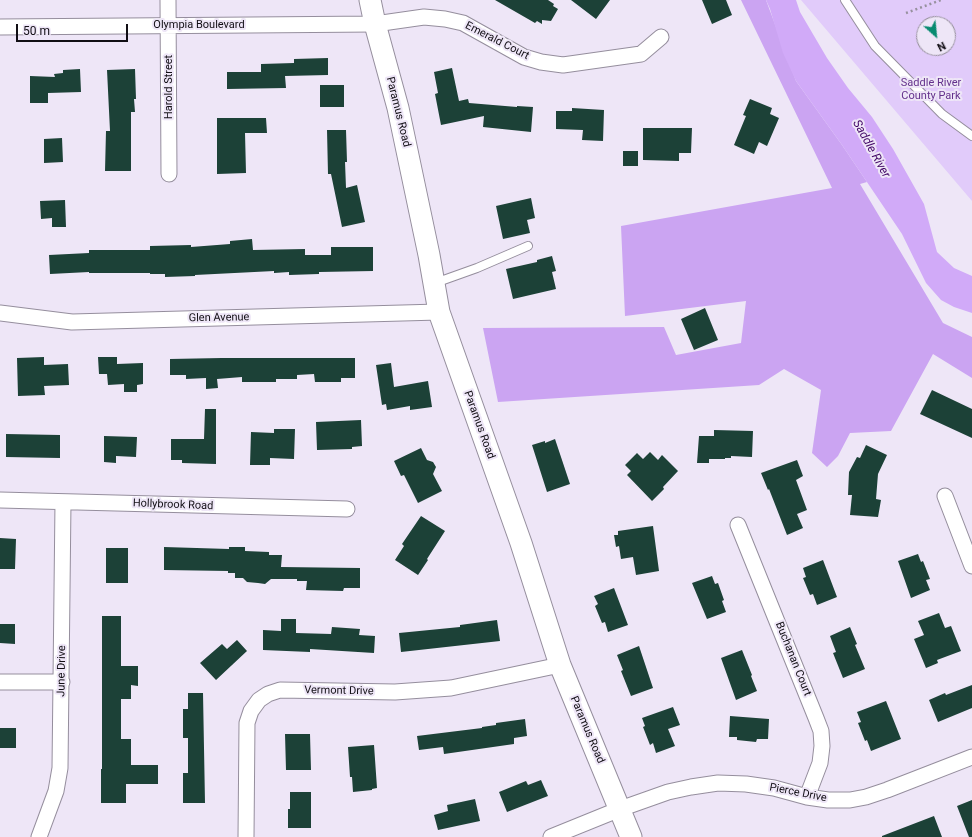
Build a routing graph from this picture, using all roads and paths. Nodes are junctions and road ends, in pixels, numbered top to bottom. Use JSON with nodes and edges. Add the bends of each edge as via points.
{"nodes":[{"id":1,"x":168,"y":0,"type":"edge"},
{"id":2,"x":370,"y":0,"type":"edge"},
{"id":3,"x":845,"y":0,"type":"edge"},
{"id":4,"x":941,"y":0,"type":"edge"},
{"id":5,"x":906,"y":13,"type":"dead end"},
{"id":6,"x":375,"y":24,"type":"junction"},
{"id":7,"x":169,"y":25,"type":"junction"},
{"id":8,"x":0,"y":27,"type":"edge"},
{"id":9,"x":661,"y":37,"type":"dead end"},
{"id":10,"x":972,"y":136,"type":"edge"},
{"id":11,"x":170,"y":174,"type":"dead end"},
{"id":12,"x":528,"y":246,"type":"dead end"},
{"id":13,"x":434,"y":284,"type":"junction"},
{"id":14,"x":0,"y":304,"type":"edge"},
{"id":15,"x":439,"y":312,"type":"junction"},
{"id":16,"x":0,"y":313,"type":"edge"},
{"id":17,"x":945,"y":496,"type":"dead end"},
{"id":18,"x":0,"y":500,"type":"edge"},
{"id":19,"x":63,"y":502,"type":"junction"},
{"id":20,"x":346,"y":509,"type":"dead end"},
{"id":21,"x":738,"y":525,"type":"dead end"},
{"id":22,"x":972,"y":566,"type":"edge"},
{"id":23,"x":560,"y":665,"type":"junction"},
{"id":24,"x":0,"y":682,"type":"edge"},
{"id":25,"x":62,"y":682,"type":"junction"},
{"id":26,"x":972,"y":758,"type":"edge"},
{"id":27,"x":807,"y":797,"type":"junction"},
{"id":28,"x":620,"y":809,"type":"junction"},
{"id":29,"x":39,"y":837,"type":"edge"},
{"id":30,"x":246,"y":837,"type":"edge"},
{"id":31,"x":551,"y":837,"type":"edge"},
{"id":32,"x":631,"y":837,"type":"edge"}],
"edges":[{"from":1,"to":7,"type":"street","name":"Harold Street"},
{"from":2,"to":6,"type":"main road","name":"Paramus Road"},
{"from":3,"to":10,"type":"lane","via":[[875,46],[942,114]]},
{"from":4,"to":5,"type":"path"},
{"from":6,"to":7,"type":"street","name":"Olympia Boulevard"},
{"from":6,"to":9,"type":"street","name":"Emerald Court","via":[[424,17],[445,19],[463,23],[524,57],[563,65],[641,54]]},
{"from":6,"to":13,"type":"main road","name":"Paramus Road","via":[[398,108]]},
{"from":7,"to":8,"type":"street","name":"Olympia Boulevard"},
{"from":7,"to":11,"type":"street","name":"Harold Street"},
{"from":12,"to":13,"type":"lane"},
{"from":13,"to":15,"type":"main road","name":"Paramus Road"},
{"from":14,"to":16,"type":"street"},
{"from":15,"to":16,"type":"street","name":"Glen Avenue","via":[[72,322]]},
{"from":15,"to":23,"type":"main road","name":"Paramus Road","via":[[521,543]]},
{"from":17,"to":22,"type":"street"},
{"from":18,"to":19,"type":"street","name":"Hollybrook Road"},
{"from":19,"to":20,"type":"street","name":"Hollybrook Road"},
{"from":19,"to":25,"type":"street","name":"June Drive"},
{"from":21,"to":27,"type":"street","name":"Buchanan Court","via":[[821,731],[820,763]]},
{"from":23,"to":28,"type":"main road","name":"Paramus Road"},
{"from":23,"to":30,"type":"street","name":"Vermont Drive","via":[[451,688],[394,692],[280,690],[268,694],[259,700],[251,711],[247,723]]},
{"from":24,"to":25,"type":"street"},
{"from":25,"to":29,"type":"street","name":"June Drive","via":[[60,768],[56,791]]},
{"from":26,"to":27,"type":"street","name":"Pierce Drive","via":[[866,797],[828,800]]},
{"from":27,"to":28,"type":"street","name":"Pierce Drive","via":[[774,788],[718,783],[668,792]]},
{"from":28,"to":31,"type":"street"},
{"from":28,"to":32,"type":"main road","name":"Paramus Road"}]}
